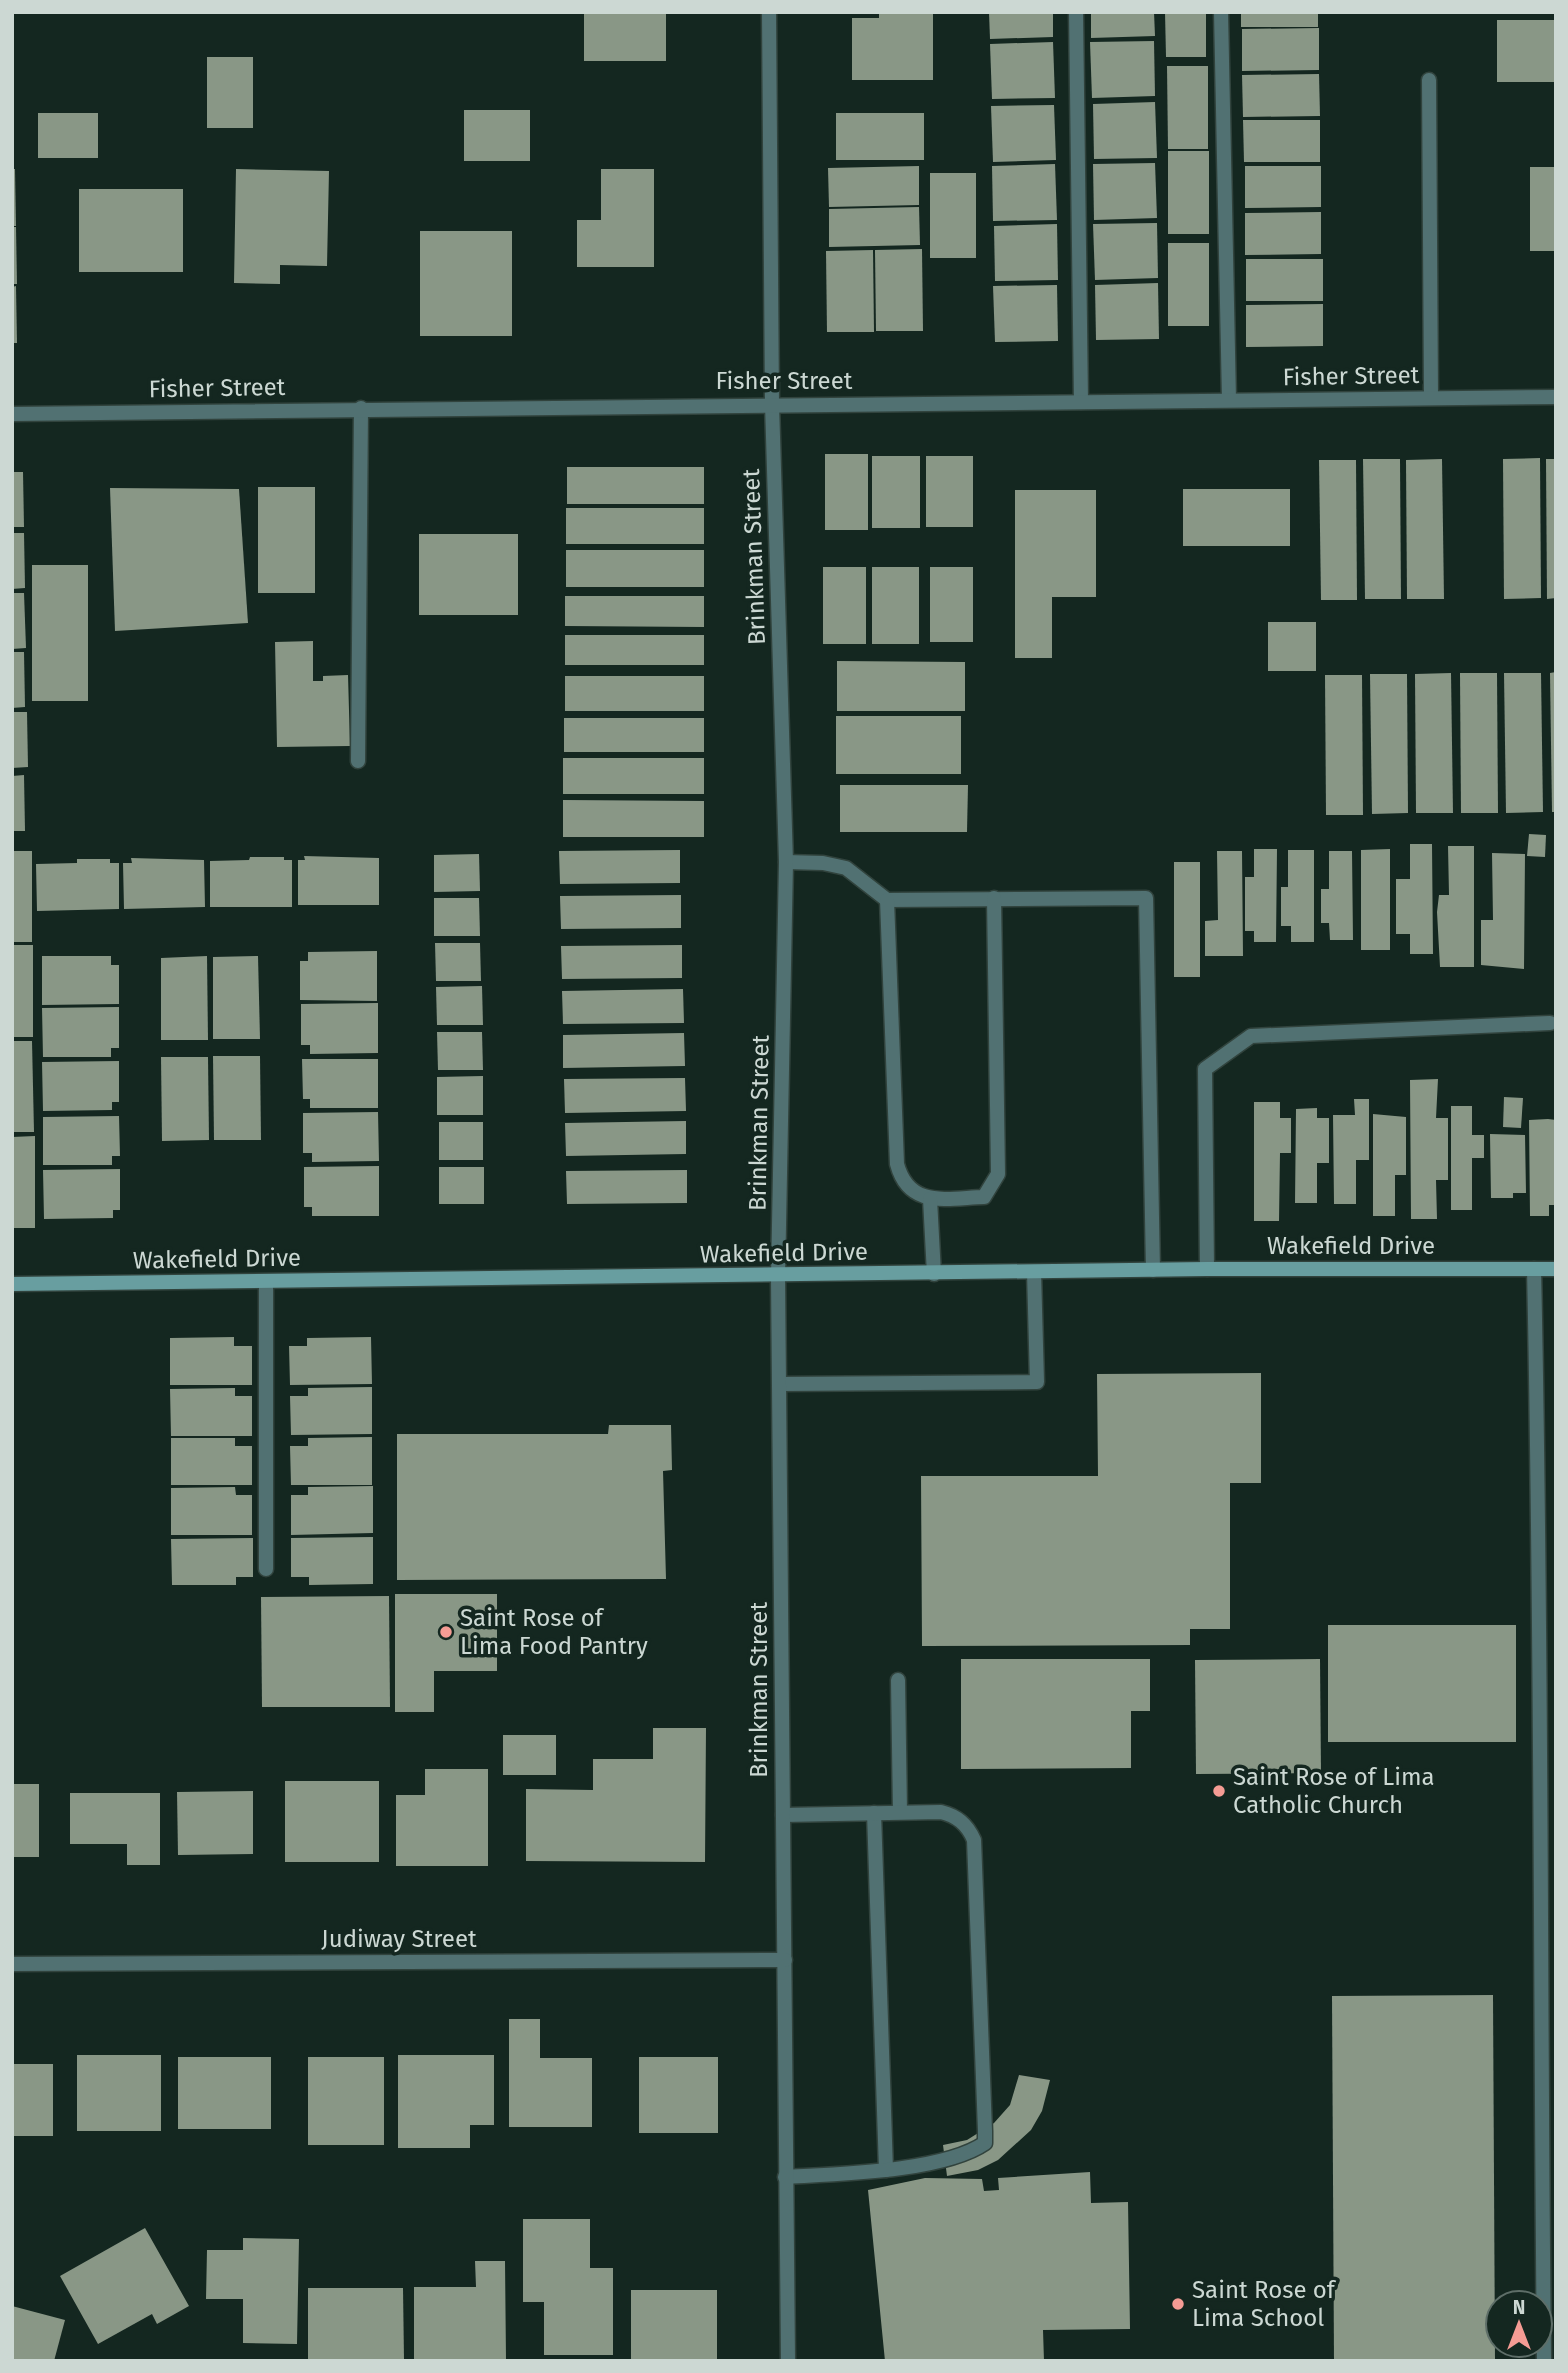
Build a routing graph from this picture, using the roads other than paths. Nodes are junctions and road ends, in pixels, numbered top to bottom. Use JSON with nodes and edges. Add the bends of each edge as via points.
{"nodes":[{"id":1,"x":769,"y":12,"type":"edge"},
{"id":2,"x":1076,"y":12,"type":"edge"},
{"id":3,"x":1221,"y":12,"type":"edge"},
{"id":4,"x":1429,"y":80,"type":"dead end"},
{"id":5,"x":1431,"y":397,"type":"junction"},
{"id":6,"x":1556,"y":397,"type":"edge"},
{"id":7,"x":1229,"y":400,"type":"junction"},
{"id":8,"x":1081,"y":402,"type":"junction"},
{"id":9,"x":772,"y":404,"type":"junction"},
{"id":10,"x":361,"y":408,"type":"junction"},
{"id":11,"x":12,"y":414,"type":"edge"},
{"id":12,"x":358,"y":761,"type":"dead end"},
{"id":13,"x":786,"y":862,"type":"junction"},
{"id":14,"x":994,"y":898,"type":"junction"},
{"id":15,"x":887,"y":900,"type":"junction"},
{"id":16,"x":1550,"y":1023,"type":"dead end"},
{"id":17,"x":930,"y":1199,"type":"junction"},
{"id":18,"x":1207,"y":1269,"type":"junction"},
{"id":19,"x":1534,"y":1269,"type":"junction"},
{"id":20,"x":1556,"y":1269,"type":"edge"},
{"id":21,"x":1153,"y":1270,"type":"junction"},
{"id":22,"x":1034,"y":1272,"type":"junction"},
{"id":23,"x":934,"y":1274,"type":"junction"},
{"id":24,"x":778,"y":1277,"type":"junction"},
{"id":25,"x":266,"y":1282,"type":"junction"},
{"id":26,"x":12,"y":1284,"type":"edge"},
{"id":27,"x":781,"y":1384,"type":"junction"},
{"id":28,"x":266,"y":1569,"type":"dead end"},
{"id":29,"x":898,"y":1679,"type":"dead end"},
{"id":30,"x":900,"y":1812,"type":"junction"},
{"id":31,"x":874,"y":1813,"type":"junction"},
{"id":32,"x":783,"y":1815,"type":"junction"},
{"id":33,"x":785,"y":1960,"type":"junction"},
{"id":34,"x":12,"y":1964,"type":"edge"},
{"id":35,"x":886,"y":2171,"type":"junction"},
{"id":36,"x":785,"y":2177,"type":"junction"},
{"id":37,"x":788,"y":2361,"type":"edge"},
{"id":38,"x":1544,"y":2361,"type":"edge"}],
"edges":[{"from":1,"to":9,"type":"street","name":"Brinkman Street"},
{"from":2,"to":8,"type":"street"},
{"from":3,"to":7,"type":"street"},
{"from":4,"to":5,"type":"street"},
{"from":5,"to":6,"type":"street","name":"Fisher Street"},
{"from":5,"to":7,"type":"street","name":"Fisher Street"},
{"from":7,"to":8,"type":"street","name":"Fisher Street"},
{"from":8,"to":9,"type":"street","name":"Fisher Street"},
{"from":9,"to":10,"type":"street","name":"Fisher Street"},
{"from":9,"to":13,"type":"street","name":"Brinkman Street"},
{"from":10,"to":11,"type":"street","name":"Fisher Street"},
{"from":10,"to":12,"type":"street"},
{"from":13,"to":15,"type":"street","via":[[846,868]]},
{"from":13,"to":24,"type":"street","name":"Brinkman Street"},
{"from":14,"to":15,"type":"street"},
{"from":14,"to":17,"type":"street","via":[[998,1174],[984,1197]]},
{"from":14,"to":21,"type":"street","via":[[1146,898]]},
{"from":15,"to":17,"type":"street","via":[[897,1164],[901,1179],[912,1191]]},
{"from":16,"to":18,"type":"street","via":[[1251,1036],[1214,1062],[1205,1069]]},
{"from":17,"to":23,"type":"street"},
{"from":18,"to":19,"type":"street","name":"Wakefield Drive"},
{"from":18,"to":21,"type":"street","name":"Wakefield Drive"},
{"from":19,"to":20,"type":"street","name":"Wakefield Drive"},
{"from":19,"to":38,"type":"street","via":[[1541,1584]]},
{"from":21,"to":22,"type":"street","name":"Wakefield Drive"},
{"from":22,"to":23,"type":"street","name":"Wakefield Drive"},
{"from":22,"to":27,"type":"street","via":[[1037,1382]]},
{"from":23,"to":24,"type":"street","name":"Wakefield Drive"},
{"from":24,"to":25,"type":"street","name":"Wakefield Drive"},
{"from":24,"to":27,"type":"street","name":"Brinkman Street"},
{"from":25,"to":26,"type":"street","name":"Wakefield Drive"},
{"from":25,"to":28,"type":"street"},
{"from":27,"to":32,"type":"street","name":"Brinkman Street"},
{"from":29,"to":30,"type":"street"},
{"from":30,"to":31,"type":"street"},
{"from":30,"to":35,"type":"street","via":[[953,1815],[974,1840],[985,2143],[972,2152]]},
{"from":31,"to":32,"type":"street"},
{"from":31,"to":35,"type":"street"},
{"from":32,"to":33,"type":"street","name":"Brinkman Street"},
{"from":33,"to":34,"type":"street","name":"Judiway Street"},
{"from":33,"to":36,"type":"street","name":"Brinkman Street"},
{"from":35,"to":36,"type":"street"},
{"from":36,"to":37,"type":"street","name":"Brinkman Street"}]}
